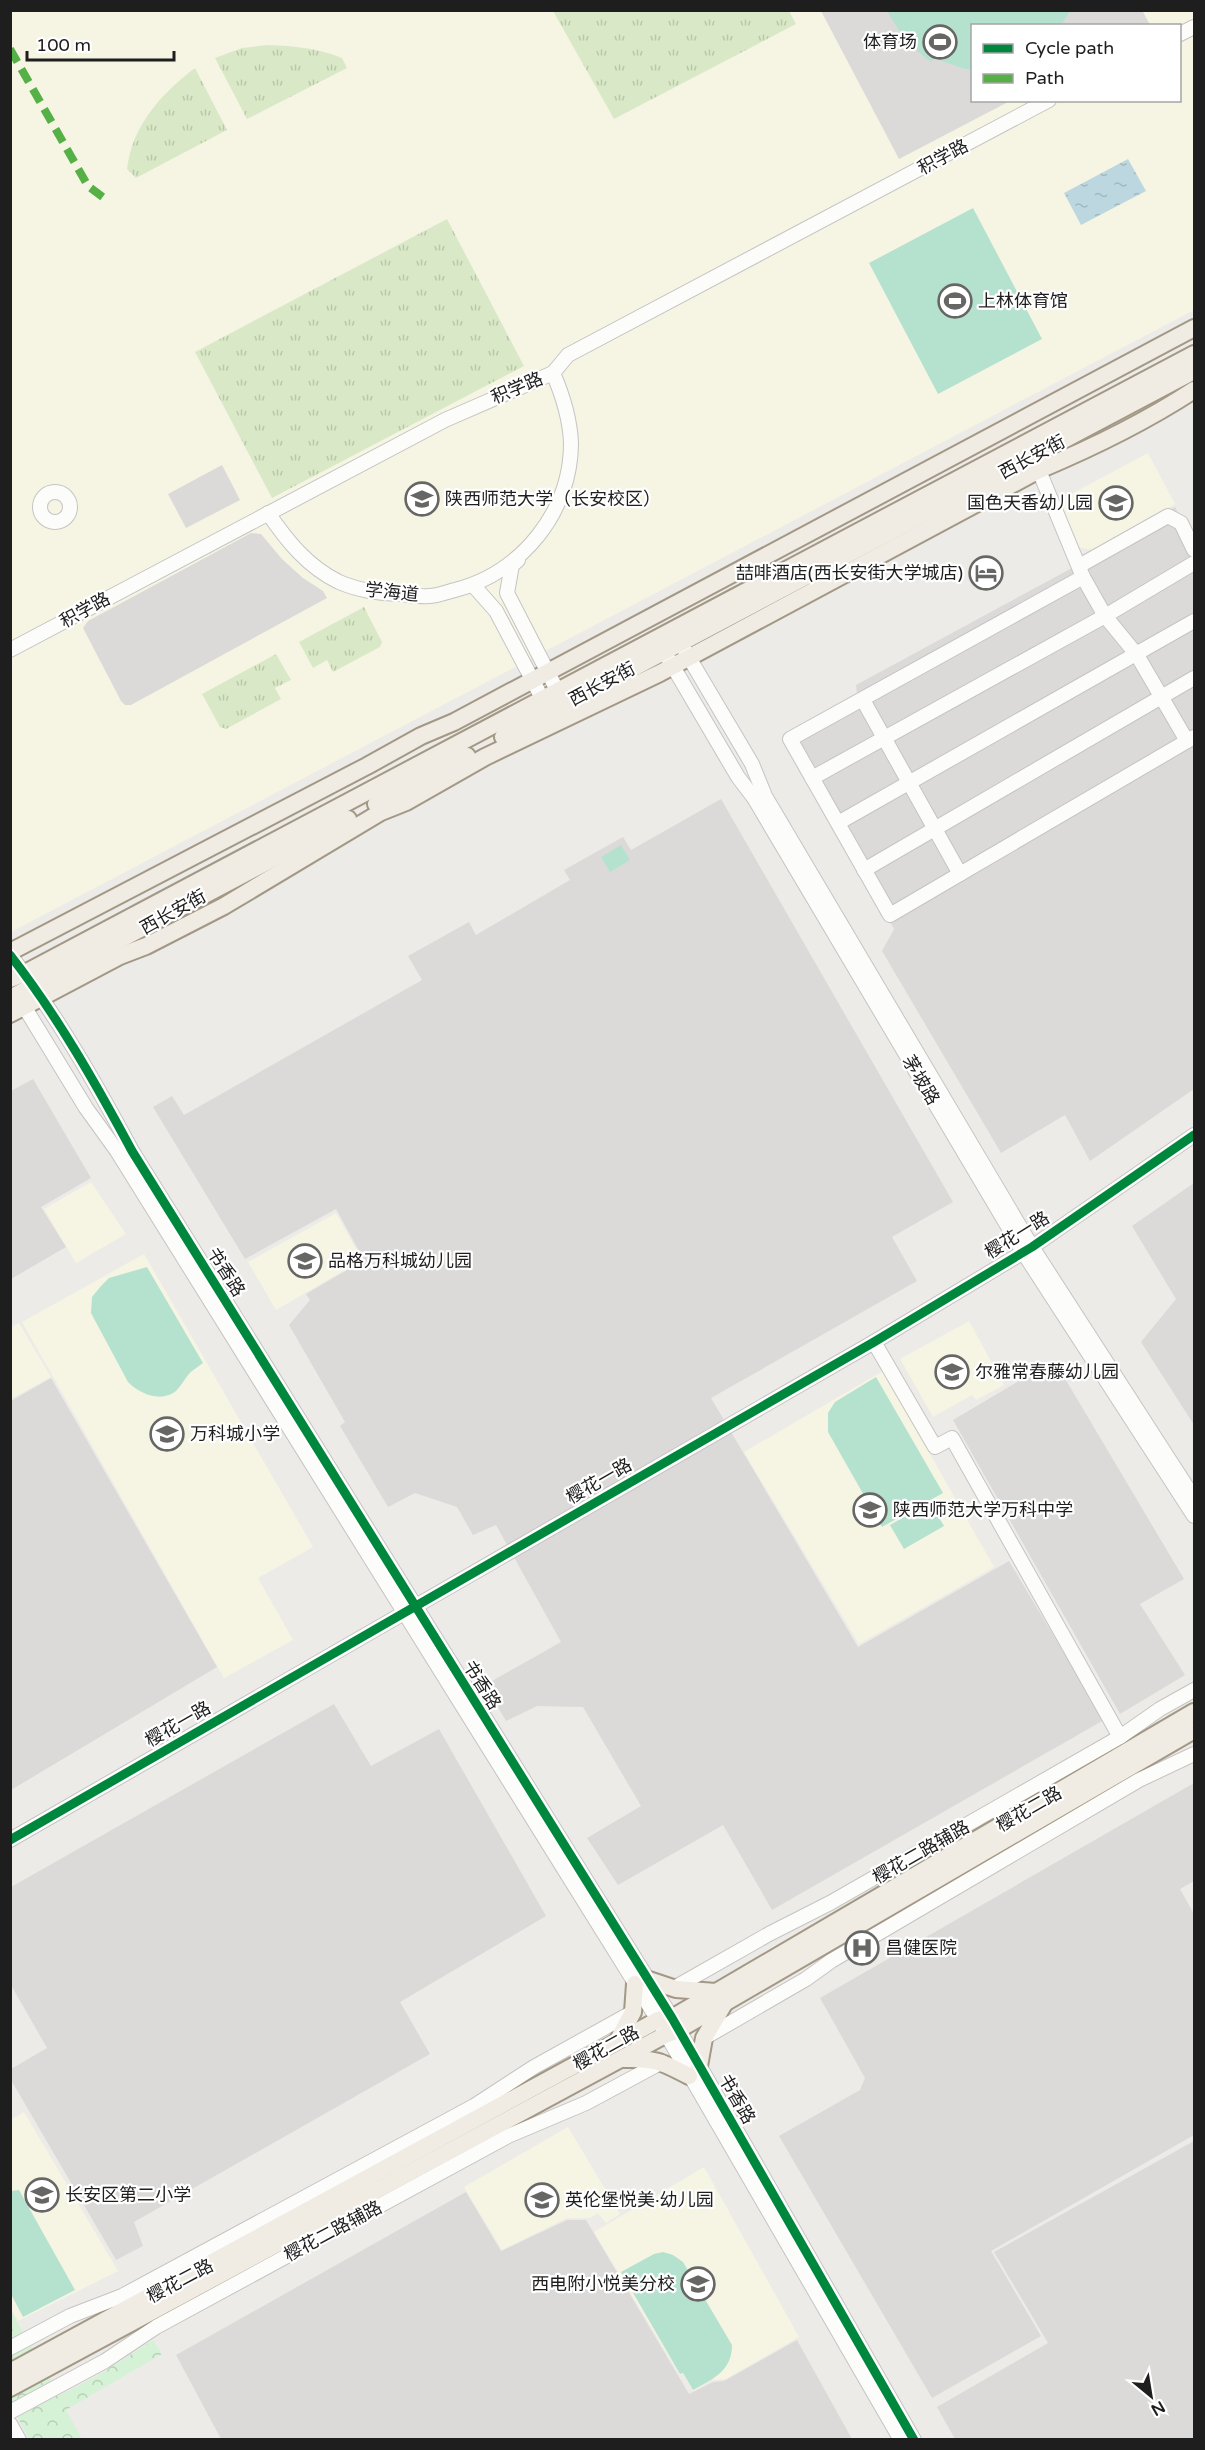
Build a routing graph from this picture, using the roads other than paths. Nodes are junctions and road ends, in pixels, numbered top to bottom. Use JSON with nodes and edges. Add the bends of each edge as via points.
{"nodes":[{"id":1,"x":1045,"y":102,"type":"edge"},
{"id":2,"x":1194,"y":328,"type":"edge"},
{"id":3,"x":1194,"y":354,"type":"edge"},
{"id":4,"x":1194,"y":371,"type":"edge"},
{"id":5,"x":553,"y":373,"type":"junction"},
{"id":6,"x":1194,"y":390,"type":"edge"},
{"id":7,"x":1036,"y":463,"type":"junction"},
{"id":8,"x":268,"y":513,"type":"junction"},
{"id":9,"x":532,"y":545,"type":"junction"},
{"id":10,"x":1194,"y":550,"type":"edge"},
{"id":11,"x":1194,"y":563,"type":"edge"},
{"id":12,"x":1081,"y":572,"type":"junction"},
{"id":13,"x":473,"y":585,"type":"junction"},
{"id":14,"x":1105,"y":616,"type":"junction"},
{"id":15,"x":1194,"y":621,"type":"edge"},
{"id":16,"x":680,"y":643,"type":"junction"},
{"id":17,"x":661,"y":645,"type":"junction"},
{"id":18,"x":10,"y":650,"type":"edge"},
{"id":19,"x":1137,"y":655,"type":"junction"},
{"id":20,"x":673,"y":667,"type":"junction"},
{"id":21,"x":548,"y":673,"type":"junction"},
{"id":22,"x":1194,"y":678,"type":"edge"},
{"id":23,"x":532,"y":681,"type":"junction"},
{"id":24,"x":707,"y":689,"type":"junction"},
{"id":25,"x":557,"y":690,"type":"junction"},
{"id":26,"x":1162,"y":697,"type":"junction"},
{"id":27,"x":542,"y":698,"type":"junction"},
{"id":28,"x":692,"y":698,"type":"junction"},
{"id":29,"x":863,"y":700,"type":"junction"},
{"id":30,"x":885,"y":738,"type":"junction"},
{"id":31,"x":1191,"y":739,"type":"edge"},
{"id":32,"x":812,"y":778,"type":"junction"},
{"id":33,"x":909,"y":783,"type":"junction"},
{"id":34,"x":838,"y":822,"type":"junction"},
{"id":35,"x":935,"y":830,"type":"junction"},
{"id":36,"x":864,"y":870,"type":"junction"},
{"id":37,"x":960,"y":874,"type":"junction"},
{"id":38,"x":10,"y":953,"type":"edge"},
{"id":39,"x":22,"y":982,"type":"edge"},
{"id":40,"x":15,"y":1004,"type":"edge"},
{"id":41,"x":1194,"y":1135,"type":"edge"},
{"id":42,"x":1027,"y":1250,"type":"junction"},
{"id":43,"x":874,"y":1342,"type":"junction"},
{"id":44,"x":1194,"y":1497,"type":"edge"},
{"id":45,"x":1194,"y":1516,"type":"edge"},
{"id":46,"x":410,"y":1610,"type":"junction"},
{"id":47,"x":1194,"y":1689,"type":"edge"},
{"id":48,"x":1194,"y":1712,"type":"edge"},
{"id":49,"x":1194,"y":1730,"type":"edge"},
{"id":50,"x":1120,"y":1737,"type":"junction"},
{"id":51,"x":1194,"y":1754,"type":"edge"},
{"id":52,"x":10,"y":1840,"type":"edge"},
{"id":53,"x":642,"y":1982,"type":"junction"},
{"id":54,"x":674,"y":1988,"type":"junction"},
{"id":55,"x":721,"y":1997,"type":"junction"},
{"id":56,"x":633,"y":2012,"type":"junction"},
{"id":57,"x":668,"y":2026,"type":"junction"},
{"id":58,"x":704,"y":2038,"type":"junction"},
{"id":59,"x":618,"y":2051,"type":"junction"},
{"id":60,"x":662,"y":2062,"type":"junction"},
{"id":61,"x":694,"y":2071,"type":"junction"},
{"id":62,"x":10,"y":2348,"type":"edge"},
{"id":63,"x":10,"y":2372,"type":"edge"},
{"id":64,"x":10,"y":2388,"type":"edge"},
{"id":65,"x":10,"y":2412,"type":"edge"},
{"id":66,"x":10,"y":2424,"type":"edge"},
{"id":67,"x":19,"y":2439,"type":"edge"},
{"id":68,"x":901,"y":2439,"type":"edge"},
{"id":69,"x":914,"y":2439,"type":"edge"}],
"edges":[{"from":1,"to":5,"type":"street","name":"积学路","via":[[568,355]]},
{"from":2,"to":21,"type":"main road"},
{"from":3,"to":16,"type":"main road","name":"西长安街"},
{"from":4,"to":7,"type":"main road","name":"西长安街"},
{"from":5,"to":8,"type":"street","name":"积学路","via":[[445,420]]},
{"from":5,"to":9,"type":"street","via":[[568,419],[569,465],[555,508]]},
{"from":6,"to":7,"type":"main road","via":[[1151,418],[1090,449]]},
{"from":7,"to":12,"type":"street"},
{"from":7,"to":16,"type":"main road","name":"西长安街"},
{"from":8,"to":13,"type":"street","name":"学海道","via":[[297,551],[316,567],[362,591],[430,596]]},
{"from":8,"to":18,"type":"street","name":"积学路"},
{"from":9,"to":13,"type":"street","name":"学海道","via":[[505,568]]},
{"from":9,"to":21,"type":"street","via":[[512,565],[507,593]]},
{"from":10,"to":12,"type":"street","via":[[1181,523],[1168,516]]},
{"from":11,"to":14,"type":"street"},
{"from":12,"to":14,"type":"street"},
{"from":12,"to":29,"type":"street"},
{"from":13,"to":23,"type":"street","via":[[496,611]]},
{"from":14,"to":19,"type":"street"},
{"from":14,"to":30,"type":"street"},
{"from":15,"to":19,"type":"street"},
{"from":16,"to":17,"type":"main road","name":"西长安街"},
{"from":16,"to":20,"type":"main road"},
{"from":16,"to":24,"type":"street","name":"茅坡路"},
{"from":17,"to":20,"type":"street","name":"茅坡路"},
{"from":17,"to":25,"type":"main road","name":"西长安街"},
{"from":17,"to":39,"type":"main road","name":"西长安街"},
{"from":19,"to":26,"type":"street"},
{"from":19,"to":33,"type":"street"},
{"from":20,"to":28,"type":"street","name":"茅坡路"},
{"from":20,"to":39,"type":"main road","via":[[485,757],[381,812],[224,906]]},
{"from":21,"to":23,"type":"main road"},
{"from":21,"to":25,"type":"street"},
{"from":22,"to":26,"type":"street"},
{"from":23,"to":27,"type":"street"},
{"from":23,"to":38,"type":"main road"},
{"from":24,"to":28,"type":"street"},
{"from":24,"to":42,"type":"street","name":"茅坡路"},
{"from":25,"to":27,"type":"main road","name":"西长安街"},
{"from":26,"to":31,"type":"street"},
{"from":26,"to":35,"type":"street"},
{"from":27,"to":39,"type":"main road","name":"西长安街"},
{"from":28,"to":42,"type":"street","name":"茅坡路"},
{"from":29,"to":30,"type":"street"},
{"from":29,"to":32,"type":"street","via":[[790,738]]},
{"from":30,"to":32,"type":"street"},
{"from":30,"to":33,"type":"street"},
{"from":31,"to":37,"type":"street"},
{"from":32,"to":34,"type":"street"},
{"from":33,"to":34,"type":"street"},
{"from":33,"to":35,"type":"street"},
{"from":34,"to":36,"type":"street"},
{"from":35,"to":36,"type":"street"},
{"from":35,"to":37,"type":"street"},
{"from":36,"to":37,"type":"street","via":[[890,915]]},
{"from":38,"to":39,"type":"street","name":"书香路"},
{"from":39,"to":40,"type":"main road","name":"西长安街"},
{"from":39,"to":46,"type":"street","name":"书香路","via":[[106,1102]]},
{"from":40,"to":46,"type":"street","name":"书香路","via":[[117,1151]]},
{"from":41,"to":42,"type":"street","name":"樱花一路"},
{"from":42,"to":43,"type":"street","name":"樱花一路"},
{"from":42,"to":44,"type":"street","name":"茅坡路"},
{"from":42,"to":45,"type":"street","name":"茅坡路"},
{"from":43,"to":46,"type":"street","name":"樱花一路"},
{"from":43,"to":50,"type":"street","via":[[935,1447],[952,1438]]},
{"from":46,"to":52,"type":"street","name":"樱花一路"},
{"from":46,"to":53,"type":"street","name":"书香路"},
{"from":47,"to":50,"type":"street","name":"樱花二路辅路"},
{"from":48,"to":55,"type":"main road","name":"樱花二路"},
{"from":49,"to":55,"type":"main road","name":"樱花二路"},
{"from":50,"to":54,"type":"street","name":"樱花二路辅路"},
{"from":51,"to":58,"type":"street","via":[[1139,1780]]},
{"from":53,"to":54,"type":"main road"},
{"from":53,"to":56,"type":"main road"},
{"from":53,"to":57,"type":"street","name":"书香路"},
{"from":54,"to":55,"type":"main road"},
{"from":55,"to":57,"type":"main road","name":"樱花二路"},
{"from":55,"to":58,"type":"main road"},
{"from":56,"to":59,"type":"main road"},
{"from":56,"to":62,"type":"street","via":[[534,2067],[474,2106],[122,2296],[70,2316]]},
{"from":57,"to":59,"type":"main road","name":"樱花二路"},
{"from":57,"to":61,"type":"street","name":"书香路"},
{"from":58,"to":61,"type":"main road"},
{"from":59,"to":60,"type":"main road"},
{"from":59,"to":63,"type":"main road","name":"樱花二路"},
{"from":59,"to":64,"type":"main road","name":"樱花二路"},
{"from":60,"to":61,"type":"main road"},
{"from":60,"to":65,"type":"street","name":"樱花二路辅路","via":[[585,2103],[498,2142],[156,2327],[105,2361]]},
{"from":61,"to":68,"type":"street","name":"书香路"},
{"from":61,"to":69,"type":"street","name":"书香路"},
{"from":66,"to":67,"type":"street"}]}
